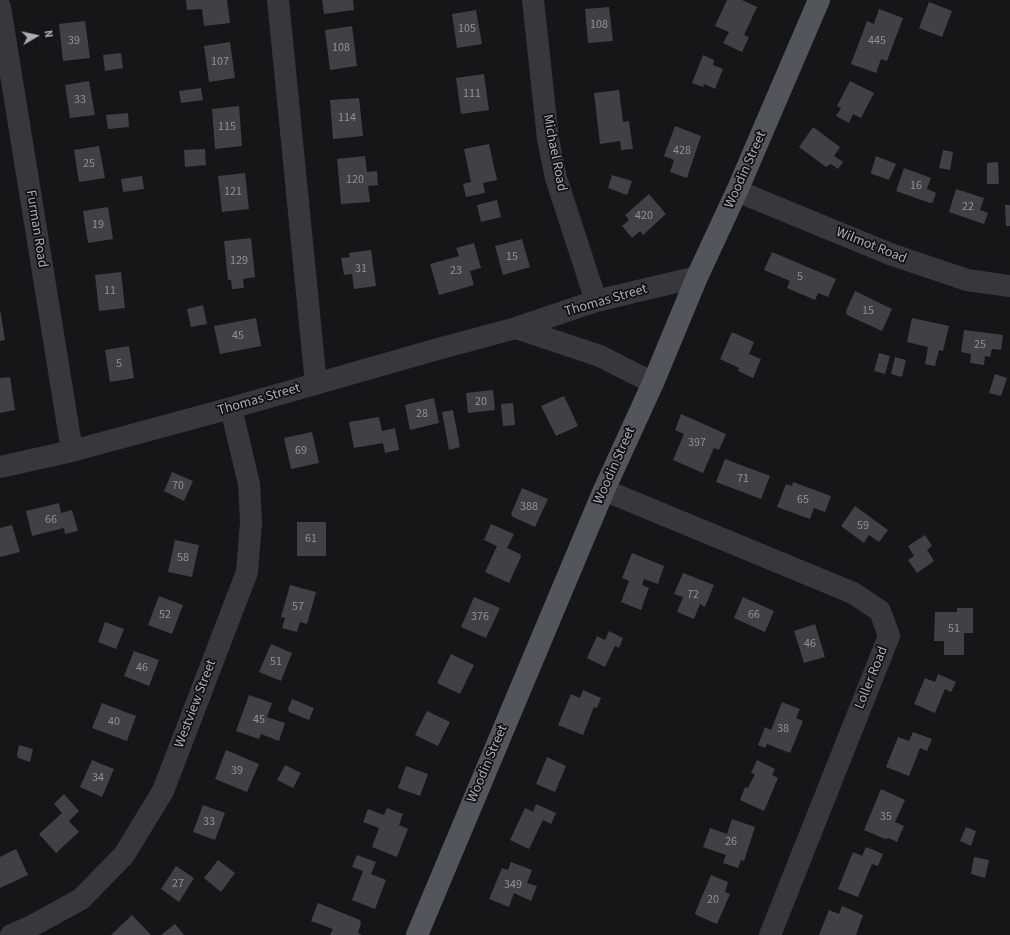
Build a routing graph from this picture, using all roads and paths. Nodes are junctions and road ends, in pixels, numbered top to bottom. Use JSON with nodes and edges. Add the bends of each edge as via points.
{"nodes":[{"id":1,"x":278,"y":0,"type":"edge"},
{"id":2,"x":533,"y":0,"type":"edge"},
{"id":3,"x":819,"y":0,"type":"edge"},
{"id":4,"x":0,"y":7,"type":"edge"},
{"id":5,"x":737,"y":191,"type":"junction"},
{"id":6,"x":697,"y":277,"type":"junction"},
{"id":7,"x":1010,"y":286,"type":"edge"},
{"id":8,"x":596,"y":301,"type":"junction"},
{"id":9,"x":516,"y":328,"type":"junction"},
{"id":10,"x":653,"y":383,"type":"junction"},
{"id":11,"x":316,"y":384,"type":"junction"},
{"id":12,"x":232,"y":408,"type":"junction"},
{"id":13,"x":72,"y":451,"type":"junction"},
{"id":14,"x":0,"y":467,"type":"edge"},
{"id":15,"x":604,"y":490,"type":"junction"},
{"id":16,"x":11,"y":935,"type":"edge"},
{"id":17,"x":417,"y":935,"type":"edge"},
{"id":18,"x":770,"y":935,"type":"edge"}],
"edges":[{"from":1,"to":11,"type":"street"},
{"from":2,"to":8,"type":"street","name":"Michael Road","via":[[548,139],[556,178]]},
{"from":3,"to":5,"type":"main road","name":"Woodin Street"},
{"from":4,"to":13,"type":"street","name":"Furman Road"},
{"from":5,"to":6,"type":"main road","name":"Woodin Street"},
{"from":5,"to":7,"type":"street","name":"Wilmot Road","via":[[890,254],[967,280]]},
{"from":6,"to":8,"type":"street","name":"Thomas Street"},
{"from":6,"to":10,"type":"main road","name":"Woodin Street"},
{"from":8,"to":9,"type":"street","name":"Thomas Street"},
{"from":9,"to":10,"type":"street","via":[[600,356]]},
{"from":9,"to":11,"type":"street","name":"Thomas Street"},
{"from":10,"to":15,"type":"main road","name":"Woodin Street"},
{"from":11,"to":12,"type":"street","name":"Thomas Street"},
{"from":12,"to":13,"type":"street","name":"Thomas Street"},
{"from":12,"to":16,"type":"street","name":"Westview Street","via":[[249,484],[251,522],[247,572],[163,791],[124,855],[81,899]]},
{"from":13,"to":14,"type":"street","name":"Thomas Street"},
{"from":15,"to":17,"type":"main road","name":"Woodin Street"},
{"from":15,"to":18,"type":"street","name":"Loller Road","via":[[853,593],[880,610],[889,636]]}]}
